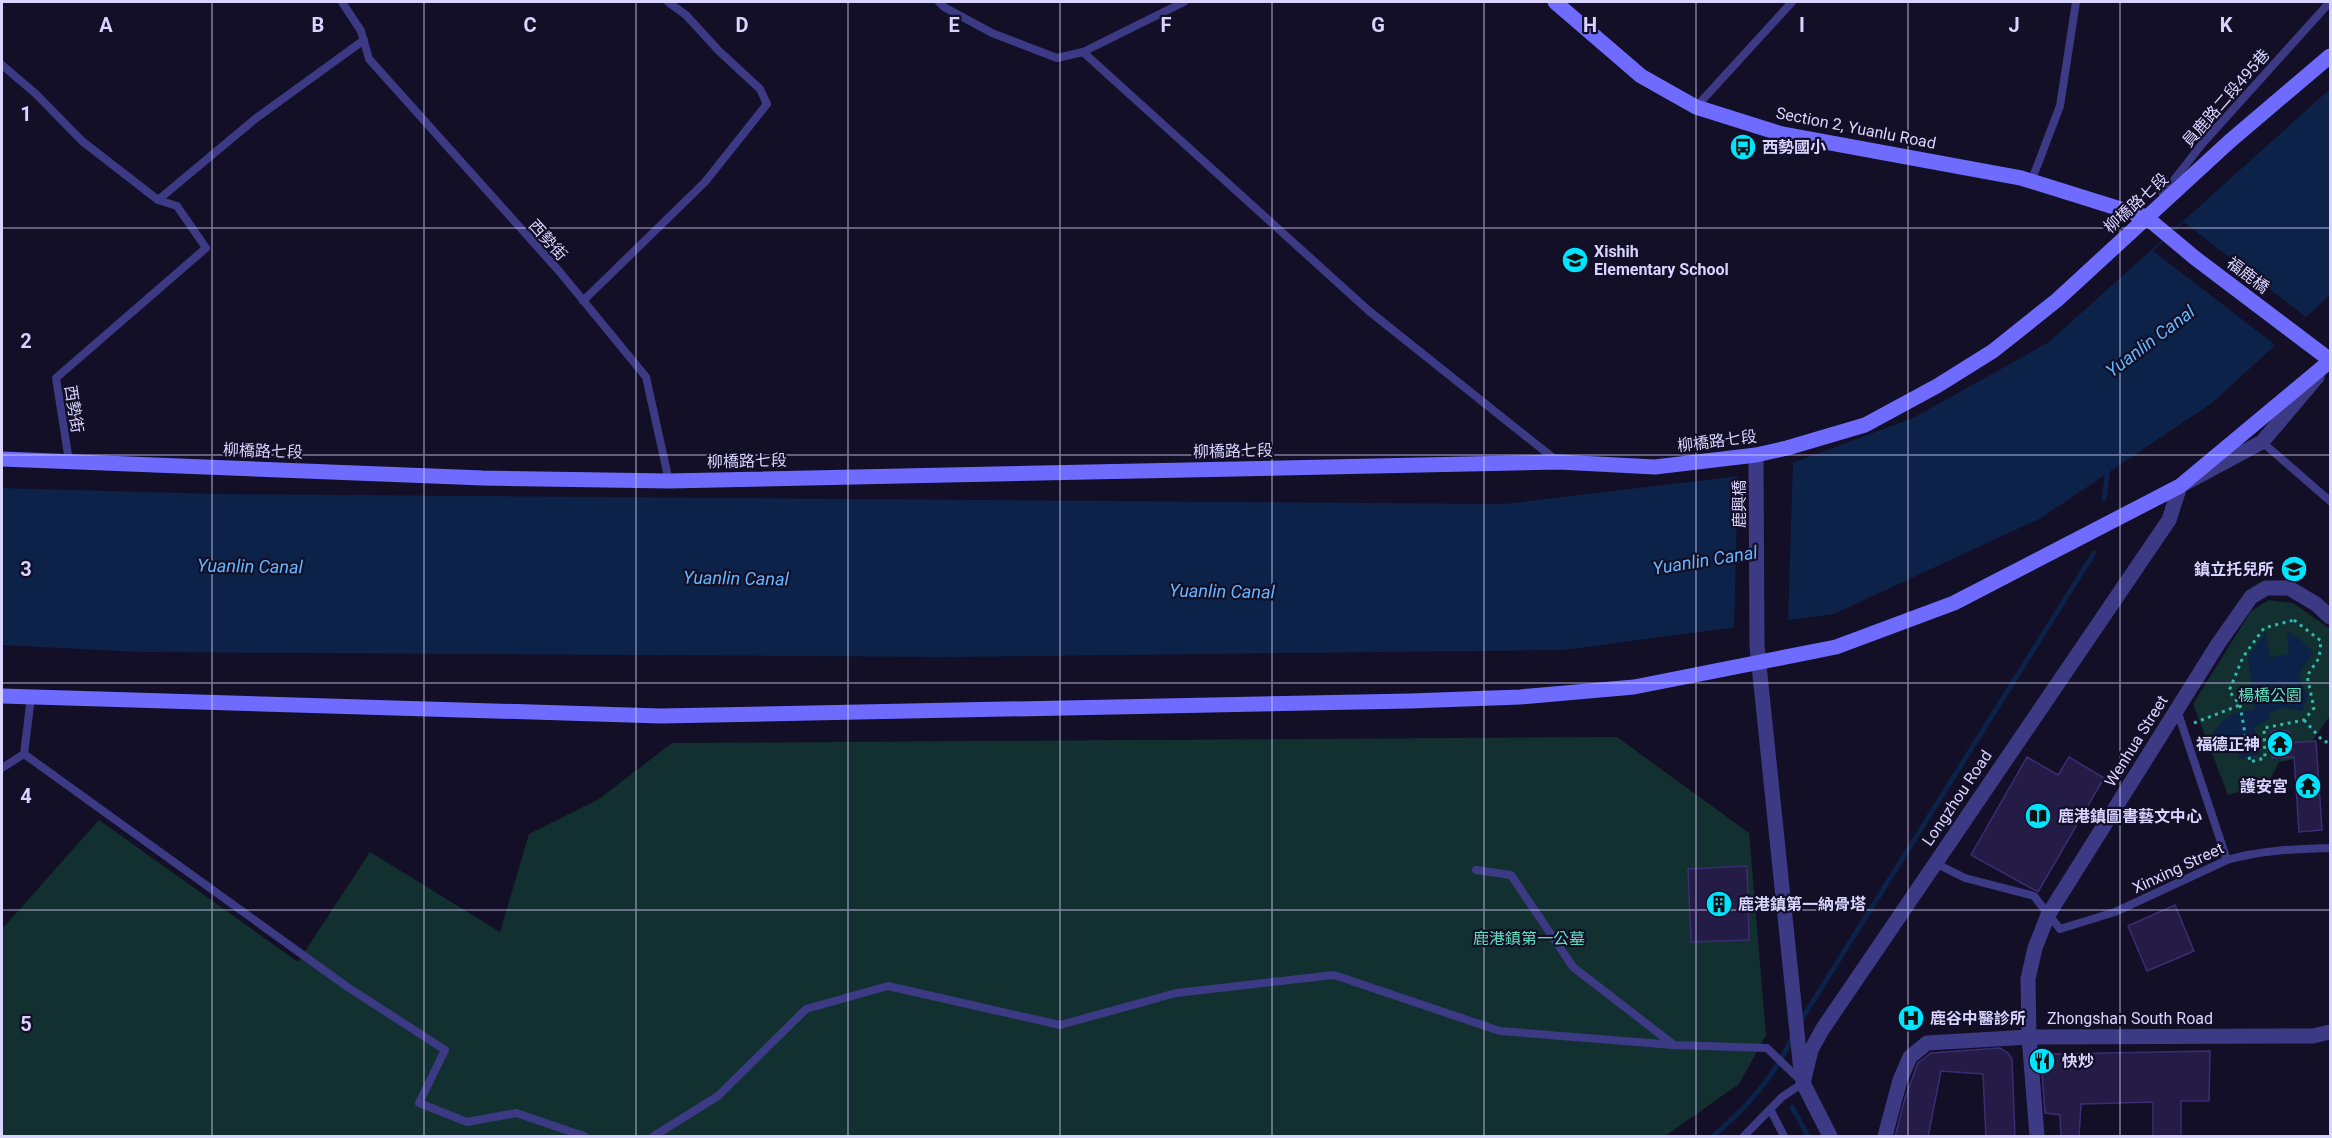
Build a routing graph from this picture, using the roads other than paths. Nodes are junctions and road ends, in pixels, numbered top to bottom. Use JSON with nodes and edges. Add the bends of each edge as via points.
{"nodes":[{"id":1,"x":342,"y":2,"type":"edge"},
{"id":2,"x":668,"y":2,"type":"edge"},
{"id":3,"x":939,"y":2,"type":"edge"},
{"id":4,"x":1184,"y":2,"type":"edge"},
{"id":5,"x":1555,"y":2,"type":"edge"},
{"id":6,"x":1792,"y":2,"type":"edge"},
{"id":7,"x":2076,"y":2,"type":"edge"},
{"id":8,"x":2330,"y":2,"type":"edge"},
{"id":9,"x":364,"y":40,"type":"junction"},
{"id":10,"x":1083,"y":52,"type":"junction"},
{"id":11,"x":2331,"y":56,"type":"edge"},
{"id":12,"x":2,"y":65,"type":"edge"},
{"id":13,"x":1696,"y":107,"type":"junction"},
{"id":14,"x":2031,"y":182,"type":"junction"},
{"id":15,"x":158,"y":200,"type":"junction"},
{"id":16,"x":2146,"y":217,"type":"junction"},
{"id":17,"x":584,"y":301,"type":"junction"},
{"id":18,"x":2331,"y":361,"type":"edge"},
{"id":19,"x":2262,"y":442,"type":"junction"},
{"id":20,"x":2,"y":459,"type":"edge"},
{"id":21,"x":69,"y":461,"type":"junction"},
{"id":22,"x":1559,"y":462,"type":"junction"},
{"id":23,"x":1756,"y":462,"type":"junction"},
{"id":24,"x":669,"y":481,"type":"junction"},
{"id":25,"x":2180,"y":486,"type":"junction"},
{"id":26,"x":2331,"y":501,"type":"edge"},
{"id":27,"x":2331,"y":617,"type":"edge"},
{"id":28,"x":1758,"y":654,"type":"junction"},
{"id":29,"x":2,"y":696,"type":"edge"},
{"id":30,"x":31,"y":697,"type":"junction"},
{"id":31,"x":2177,"y":709,"type":"junction"},
{"id":32,"x":24,"y":754,"type":"junction"},
{"id":33,"x":2,"y":768,"type":"edge"},
{"id":34,"x":2331,"y":848,"type":"edge"},
{"id":35,"x":2227,"y":860,"type":"junction"},
{"id":36,"x":1934,"y":863,"type":"junction"},
{"id":37,"x":1476,"y":870,"type":"dead end"},
{"id":38,"x":2048,"y":915,"type":"junction"},
{"id":39,"x":2331,"y":1032,"type":"edge"},
{"id":40,"x":2029,"y":1036,"type":"junction"},
{"id":41,"x":1674,"y":1045,"type":"junction"},
{"id":42,"x":1798,"y":1079,"type":"junction"},
{"id":43,"x":1770,"y":1109,"type":"junction"},
{"id":44,"x":2039,"y":1133,"type":"edge"},
{"id":45,"x":584,"y":1137,"type":"edge"},
{"id":46,"x":654,"y":1137,"type":"edge"},
{"id":47,"x":1744,"y":1137,"type":"edge"},
{"id":48,"x":1784,"y":1137,"type":"edge"},
{"id":49,"x":1830,"y":1137,"type":"edge"},
{"id":50,"x":1885,"y":1137,"type":"edge"}],
"edges":[{"from":1,"to":9,"type":"lane","name":"西勢街"},
{"from":2,"to":17,"type":"lane","via":[[760,89],[767,104],[705,182]]},
{"from":3,"to":10,"type":"lane","via":[[992,33],[1057,58]]},
{"from":4,"to":10,"type":"lane"},
{"from":5,"to":13,"type":"main road","name":"Section 2, Yuanlu Road","via":[[1641,76]]},
{"from":6,"to":13,"type":"lane"},
{"from":7,"to":14,"type":"lane","via":[[2060,106]]},
{"from":8,"to":16,"type":"lane","name":"員鹿路二段495巷","via":[[2202,144]]},
{"from":9,"to":15,"type":"lane","via":[[255,119]]},
{"from":9,"to":17,"type":"lane","name":"西勢街","via":[[369,59]]},
{"from":10,"to":22,"type":"lane","via":[[1369,312]]},
{"from":11,"to":16,"type":"main road","name":"柳橋路七段"},
{"from":12,"to":15,"type":"lane","name":"西勢街","via":[[82,141]]},
{"from":13,"to":14,"type":"main road","name":"Section 2, Yuanlu Road","via":[[1782,134]]},
{"from":14,"to":16,"type":"main road","name":"Section 2, Yuanlu Road"},
{"from":15,"to":21,"type":"lane","name":"西勢街","via":[[177,206],[206,248],[56,378]]},
{"from":16,"to":18,"type":"main road","name":"福鹿橋"},
{"from":16,"to":23,"type":"main road","name":"柳橋路七段","via":[[2057,300],[1993,351],[1865,425],[1787,448]]},
{"from":17,"to":24,"type":"lane","name":"西勢街","via":[[646,377]]},
{"from":18,"to":19,"type":"street"},
{"from":18,"to":25,"type":"main road"},
{"from":19,"to":25,"type":"street"},
{"from":19,"to":26,"type":"lane"},
{"from":20,"to":21,"type":"main road","name":"柳橋路七段"},
{"from":21,"to":24,"type":"main road","name":"柳橋路七段","via":[[483,478]]},
{"from":22,"to":23,"type":"main road","name":"柳橋路七段","via":[[1655,467]]},
{"from":22,"to":24,"type":"main road","name":"柳橋路七段"},
{"from":23,"to":28,"type":"street","name":"鹿興橋"},
{"from":25,"to":28,"type":"main road","via":[[1954,603],[1836,647]]},
{"from":25,"to":36,"type":"street","name":"Longzhou Road","via":[[2169,520]]},
{"from":27,"to":31,"type":"street","name":"Wenhua Street","via":[[2289,588],[2258,592],[2218,644]]},
{"from":28,"to":30,"type":"main road","via":[[1634,687],[1398,702],[661,716]]},
{"from":28,"to":42,"type":"street","name":"鹿興橋"},
{"from":29,"to":30,"type":"main road"},
{"from":30,"to":32,"type":"lane"},
{"from":31,"to":35,"type":"lane"},
{"from":31,"to":38,"type":"street","name":"Wenhua Street"},
{"from":32,"to":33,"type":"lane"},
{"from":32,"to":45,"type":"lane","via":[[346,986],[445,1050],[419,1102],[467,1122],[516,1113]]},
{"from":34,"to":35,"type":"lane","name":"Xinxing Street","via":[[2285,850]]},
{"from":35,"to":38,"type":"lane","name":"Xinxing Street","via":[[2083,924],[2060,929]]},
{"from":36,"to":38,"type":"lane","via":[[1965,878],[2034,896]]},
{"from":36,"to":42,"type":"street","name":"Longzhou Road","via":[[1822,1030]]},
{"from":37,"to":41,"type":"lane","via":[[1511,875],[1573,967]]},
{"from":38,"to":40,"type":"street","name":"Wenhua Street","via":[[2028,979]]},
{"from":39,"to":40,"type":"street","name":"Zhongshan South Road","via":[[2313,1036]]},
{"from":40,"to":44,"type":"street","name":"Wenhua Street"},
{"from":40,"to":50,"type":"street","name":"Zhongshan South Road","via":[[1927,1043],[1910,1057],[1903,1072]]},
{"from":41,"to":42,"type":"lane","via":[[1767,1048]]},
{"from":41,"to":46,"type":"lane","via":[[1500,1031],[1334,975],[1176,993],[1060,1025],[888,986],[806,1010],[718,1096]]},
{"from":42,"to":43,"type":"lane"},
{"from":42,"to":49,"type":"street"},
{"from":43,"to":47,"type":"lane"},
{"from":43,"to":48,"type":"lane"}]}
